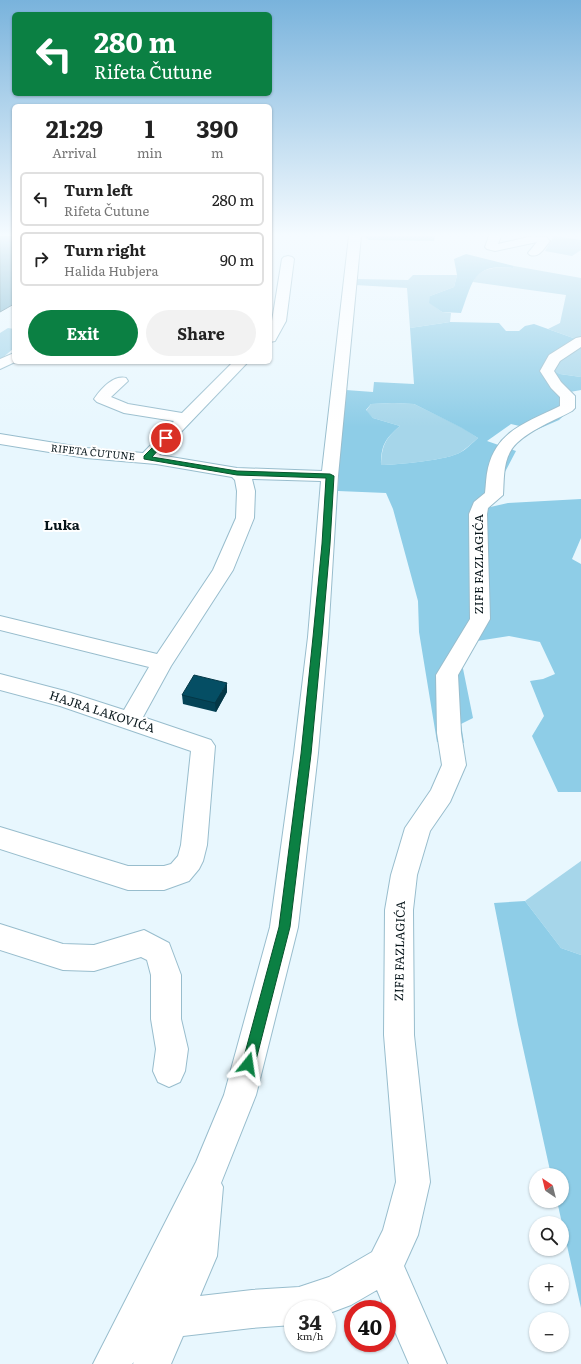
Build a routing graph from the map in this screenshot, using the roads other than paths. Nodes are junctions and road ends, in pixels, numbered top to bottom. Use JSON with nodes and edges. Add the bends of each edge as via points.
{"nodes":[{"id":1,"x":282,"y":300,"type":"edge"},
{"id":2,"x":348,"y":300,"type":"edge"},
{"id":3,"x":272,"y":334,"type":"edge"},
{"id":4,"x":581,"y":341,"type":"edge"},
{"id":5,"x":12,"y":358,"type":"edge"},
{"id":6,"x":239,"y":364,"type":"edge"},
{"id":7,"x":0,"y":365,"type":"edge"},
{"id":8,"x":121,"y":381,"type":"dead end"},
{"id":9,"x":184,"y":418,"type":"junction"},
{"id":10,"x":0,"y":439,"type":"edge"},
{"id":11,"x":147,"y":458,"type":"junction"},
{"id":12,"x":237,"y":473,"type":"junction"},
{"id":13,"x":330,"y":476,"type":"junction"},
{"id":14,"x":0,"y":623,"type":"edge"},
{"id":15,"x":162,"y":663,"type":"junction"},
{"id":16,"x":0,"y":682,"type":"edge"},
{"id":17,"x":129,"y":721,"type":"junction"},
{"id":18,"x":0,"y":838,"type":"edge"},
{"id":19,"x":0,"y":937,"type":"edge"},
{"id":20,"x":169,"y":1071,"type":"dead end"},
{"id":21,"x":208,"y":1174,"type":"junction"},
{"id":22,"x":385,"y":1265,"type":"junction"},
{"id":23,"x":173,"y":1318,"type":"junction"},
{"id":24,"x":112,"y":1364,"type":"edge"},
{"id":25,"x":152,"y":1364,"type":"edge"},
{"id":26,"x":428,"y":1364,"type":"edge"}],
"edges":[{"from":1,"to":3,"type":"street","via":[[279,321]]},
{"from":2,"to":13,"type":"street"},
{"from":4,"to":22,"type":"street","name":"ZIFE FAZLAGIĆA","via":[[554,358],[547,371],[556,385],[568,396],[567,408],[514,436],[502,451],[496,470],[494,495],[480,506],[478,514],[480,619],[447,675],[449,733],[454,765],[441,794],[418,828],[404,875],[399,910],[399,1035],[413,1182],[400,1235]]},
{"from":5,"to":7,"type":"street"},
{"from":6,"to":9,"type":"street"},
{"from":8,"to":9,"type":"street","via":[[107,392],[102,400],[124,408]]},
{"from":9,"to":11,"type":"street"},
{"from":10,"to":11,"type":"street","name":"RIFETA ČUTUNE","via":[[86,453]]},
{"from":11,"to":12,"type":"street","name":"RIFETA ČUTUNE"},
{"from":12,"to":13,"type":"street","name":"RIFETA ČUTUNE"},
{"from":12,"to":15,"type":"street","via":[[243,478],[246,491],[245,518],[223,570]]},
{"from":13,"to":21,"type":"street","via":[[318,637],[284,927],[240,1095]]},
{"from":14,"to":15,"type":"street"},
{"from":15,"to":17,"type":"street"},
{"from":16,"to":17,"type":"street","name":"HAJRA LAKOVIĆA","via":[[64,699]]},
{"from":17,"to":18,"type":"street","name":"HAJRA LAKOVIĆA","via":[[203,746],[194,844],[190,861],[180,873],[164,878],[128,878]]},
{"from":19,"to":20,"type":"street","via":[[63,957],[94,958],[144,943],[159,952],[166,975],[166,1019],[172,1049]]},
{"from":21,"to":23,"type":"street","via":[[199,1256]]},
{"from":21,"to":24,"type":"street"},
{"from":22,"to":23,"type":"street","via":[[338,1292],[299,1306]]},
{"from":22,"to":26,"type":"street"},
{"from":23,"to":25,"type":"street"}]}
